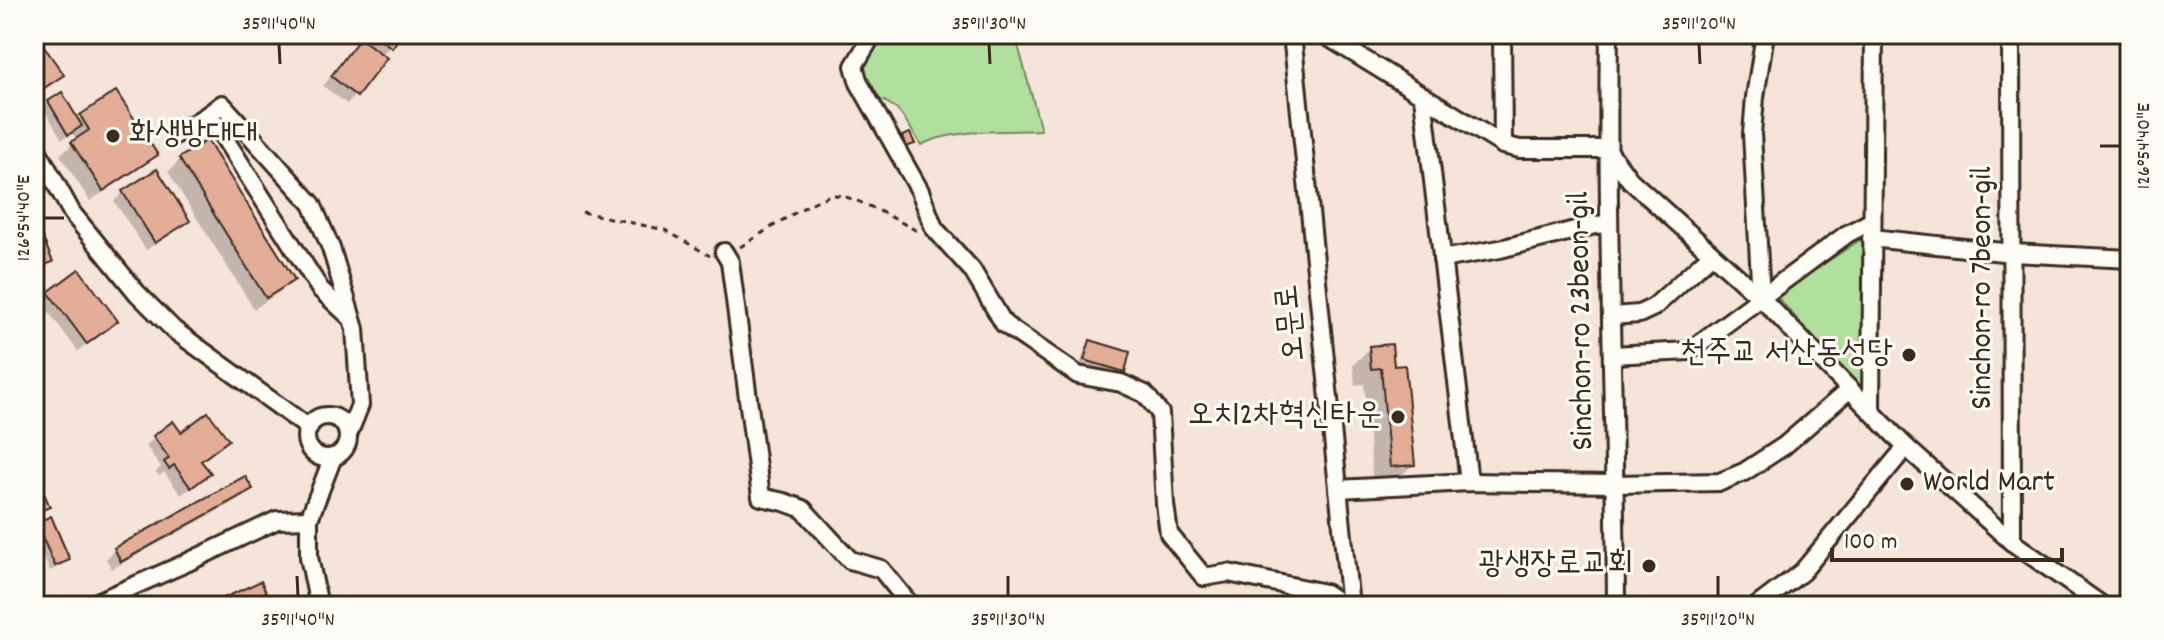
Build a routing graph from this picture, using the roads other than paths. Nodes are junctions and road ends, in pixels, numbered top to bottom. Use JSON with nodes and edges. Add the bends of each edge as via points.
{"nodes":[{"id":1,"x":873,"y":34,"type":"edge"},
{"id":2,"x":1292,"y":34,"type":"edge"},
{"id":3,"x":1323,"y":34,"type":"edge"},
{"id":4,"x":1502,"y":34,"type":"edge"},
{"id":5,"x":1609,"y":34,"type":"edge"},
{"id":6,"x":1765,"y":34,"type":"edge"},
{"id":7,"x":1874,"y":34,"type":"edge"},
{"id":8,"x":2011,"y":34,"type":"edge"},
{"id":9,"x":1423,"y":97,"type":"junction"},
{"id":10,"x":209,"y":114,"type":"junction"},
{"id":11,"x":175,"y":135,"type":"dead end"},
{"id":12,"x":34,"y":144,"type":"edge"},
{"id":13,"x":1503,"y":145,"type":"junction"},
{"id":14,"x":1607,"y":149,"type":"junction"},
{"id":15,"x":1609,"y":224,"type":"junction"},
{"id":16,"x":1872,"y":230,"type":"junction"},
{"id":17,"x":724,"y":252,"type":"road end"},
{"id":18,"x":2012,"y":253,"type":"junction"},
{"id":19,"x":1712,"y":254,"type":"junction"},
{"id":20,"x":1442,"y":259,"type":"junction"},
{"id":21,"x":2130,"y":259,"type":"edge"},
{"id":22,"x":1761,"y":298,"type":"junction"},
{"id":23,"x":1611,"y":316,"type":"junction"},
{"id":24,"x":351,"y":318,"type":"junction"},
{"id":25,"x":1612,"y":355,"type":"junction"},
{"id":26,"x":1850,"y":389,"type":"junction"},
{"id":27,"x":1871,"y":409,"type":"junction"},
{"id":28,"x":309,"y":428,"type":"junction"},
{"id":29,"x":348,"y":435,"type":"junction"},
{"id":30,"x":1906,"y":447,"type":"junction"},
{"id":31,"x":333,"y":457,"type":"junction"},
{"id":32,"x":1469,"y":482,"type":"junction"},
{"id":33,"x":1615,"y":484,"type":"junction"},
{"id":34,"x":1338,"y":489,"type":"junction"},
{"id":35,"x":309,"y":519,"type":"junction"},
{"id":36,"x":2012,"y":542,"type":"junction"},
{"id":37,"x":2098,"y":605,"type":"edge"},
{"id":38,"x":88,"y":606,"type":"edge"},
{"id":39,"x":319,"y":606,"type":"edge"},
{"id":40,"x":911,"y":606,"type":"edge"},
{"id":41,"x":1347,"y":606,"type":"edge"},
{"id":42,"x":1616,"y":606,"type":"edge"},
{"id":43,"x":1757,"y":606,"type":"edge"}],
"edges":[{"from":1,"to":41,"type":"street","via":[[854,66],[859,83],[920,191],[934,228],[972,270],[1004,324],[1078,375],[1121,383],[1145,394],[1160,413],[1169,534],[1189,559],[1204,577],[1228,573],[1325,593]]},
{"from":2,"to":34,"type":"street","name":"오문로"},
{"from":3,"to":9,"type":"street"},
{"from":4,"to":13,"type":"street"},
{"from":5,"to":14,"type":"street","name":"Sinchon-ro 23beon-gil"},
{"from":6,"to":22,"type":"street","via":[[1752,134]]},
{"from":7,"to":16,"type":"street"},
{"from":8,"to":18,"type":"street","name":"Sinchon-ro 7beon-gil"},
{"from":9,"to":13,"type":"street"},
{"from":9,"to":20,"type":"street"},
{"from":10,"to":11,"type":"street"},
{"from":10,"to":24,"type":"street","via":[[320,289]]},
{"from":10,"to":24,"type":"street","via":[[222,104],[312,204]]},
{"from":12,"to":28,"type":"street","via":[[72,213],[137,293],[174,330]]},
{"from":13,"to":14,"type":"street"},
{"from":14,"to":15,"type":"street","name":"Sinchon-ro 23beon-gil"},
{"from":14,"to":19,"type":"street","via":[[1630,180]]},
{"from":15,"to":20,"type":"street"},
{"from":15,"to":23,"type":"street","name":"Sinchon-ro 23beon-gil"},
{"from":16,"to":18,"type":"street"},
{"from":16,"to":22,"type":"street","via":[[1847,234]]},
{"from":16,"to":27,"type":"street"},
{"from":17,"to":40,"type":"street","via":[[730,262],[761,497],[803,509],[850,560],[881,569]]},
{"from":18,"to":21,"type":"street"},
{"from":18,"to":36,"type":"street","name":"Sinchon-ro 7beon-gil"},
{"from":19,"to":22,"type":"street"},
{"from":19,"to":23,"type":"street","via":[[1654,307]]},
{"from":20,"to":32,"type":"street"},
{"from":22,"to":25,"type":"street","via":[[1689,351]]},
{"from":22,"to":26,"type":"street"},
{"from":23,"to":25,"type":"street","name":"Sinchon-ro 23beon-gil"},
{"from":24,"to":29,"type":"street","via":[[360,405]]},
{"from":25,"to":33,"type":"street","name":"Sinchon-ro 23beon-gil"},
{"from":26,"to":27,"type":"street"},
{"from":26,"to":33,"type":"street","via":[[1784,446],[1720,482]]},
{"from":27,"to":30,"type":"street"},
{"from":28,"to":29,"type":"street","via":[[318,419],[331,417],[342,422]]},
{"from":28,"to":31,"type":"street","via":[[313,452]]},
{"from":29,"to":31,"type":"street","via":[[344,449]]},
{"from":30,"to":36,"type":"street"},
{"from":30,"to":43,"type":"street","via":[[1802,572]]},
{"from":31,"to":35,"type":"street"},
{"from":32,"to":33,"type":"street"},
{"from":32,"to":34,"type":"street"},
{"from":33,"to":42,"type":"street","name":"Sinchon-ro 23beon-gil"},
{"from":34,"to":41,"type":"street","name":"오문로"},
{"from":35,"to":38,"type":"street","via":[[277,520]]},
{"from":35,"to":39,"type":"street","via":[[309,557]]},
{"from":36,"to":37,"type":"street"}]}
